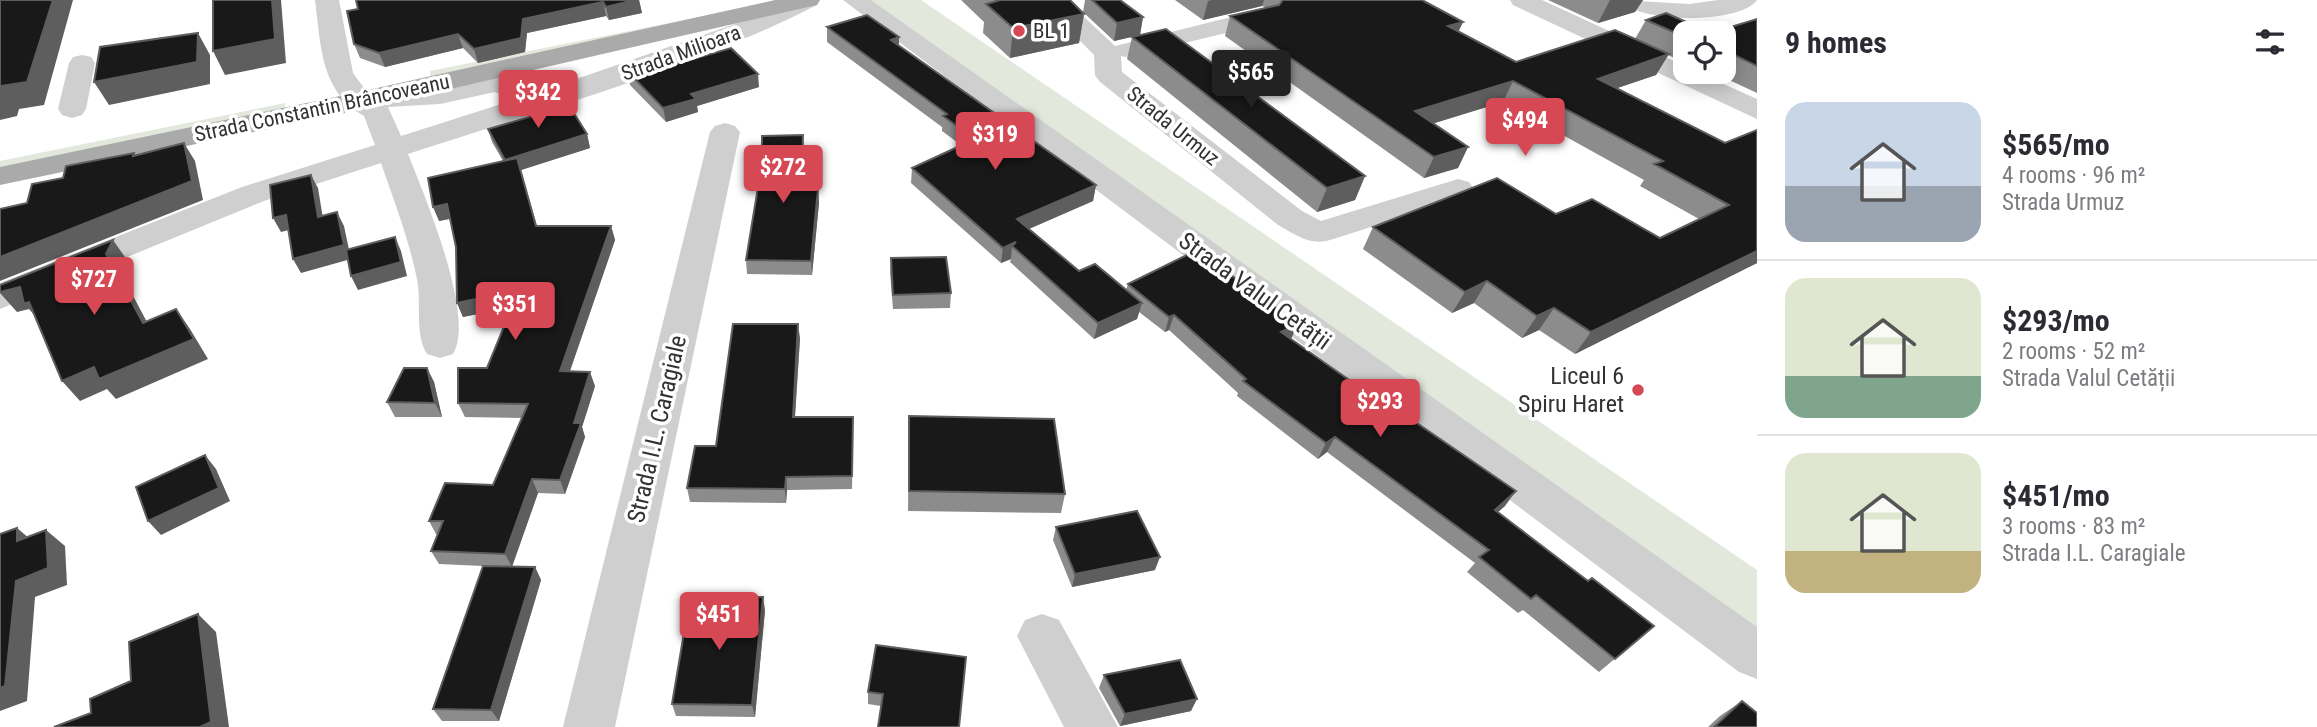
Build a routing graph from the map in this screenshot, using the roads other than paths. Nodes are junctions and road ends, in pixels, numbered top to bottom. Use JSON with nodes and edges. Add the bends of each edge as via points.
{"nodes":[{"id":1,"x":327,"y":0,"type":"edge"},
{"id":2,"x":765,"y":0,"type":"edge"},
{"id":3,"x":808,"y":0,"type":"edge"},
{"id":4,"x":855,"y":0,"type":"edge"},
{"id":5,"x":1052,"y":0,"type":"edge"},
{"id":6,"x":1522,"y":0,"type":"edge"},
{"id":7,"x":1633,"y":0,"type":"edge"},
{"id":8,"x":1745,"y":0,"type":"edge"},
{"id":9,"x":1263,"y":17,"type":"edge"},
{"id":10,"x":1107,"y":53,"type":"junction"},
{"id":11,"x":82,"y":64,"type":"dead end"},
{"id":12,"x":357,"y":94,"type":"junction"},
{"id":13,"x":537,"y":104,"type":"junction"},
{"id":14,"x":72,"y":109,"type":"dead end"},
{"id":15,"x":1757,"y":110,"type":"edge"},
{"id":16,"x":725,"y":132,"type":"dead end"},
{"id":17,"x":392,"y":150,"type":"junction"},
{"id":18,"x":0,"y":153,"type":"edge"},
{"id":19,"x":0,"y":176,"type":"edge"},
{"id":20,"x":1458,"y":189,"type":"dead end"},
{"id":21,"x":0,"y":297,"type":"edge"},
{"id":22,"x":440,"y":345,"type":"dead end"},
{"id":23,"x":1042,"y":636,"type":"dead end"},
{"id":24,"x":1757,"y":656,"type":"edge"},
{"id":25,"x":589,"y":727,"type":"edge"},
{"id":26,"x":1092,"y":727,"type":"edge"}],
"edges":[{"from":1,"to":12,"type":"street","via":[[339,72]]},
{"from":2,"to":12,"type":"main road","name":"Strada Constantin Brâncoveanu"},
{"from":3,"to":12,"type":"main road","name":"Strada Constantin Brâncoveanu"},
{"from":3,"to":13,"type":"street","name":"Strada Milioara","via":[[764,22]]},
{"from":4,"to":24,"type":"street","name":"Strada Valul Cetății"},
{"from":5,"to":10,"type":"street","name":"Strada Urmuz"},
{"from":6,"to":15,"type":"street"},
{"from":7,"to":8,"type":"street","via":[[1668,12],[1696,13]]},
{"from":9,"to":10,"type":"street"},
{"from":10,"to":20,"type":"street","name":"Strada Urmuz","via":[[1109,75],[1290,218],[1318,233]]},
{"from":11,"to":14,"type":"street"},
{"from":12,"to":13,"type":"street","via":[[440,96],[495,84],[515,88]]},
{"from":12,"to":17,"type":"street","via":[[377,111]]},
{"from":12,"to":18,"type":"main road","name":"Strada Constantin Brâncoveanu"},
{"from":12,"to":19,"type":"main road","name":"Strada Constantin Brâncoveanu"},
{"from":13,"to":17,"type":"street","name":"Strada Milioara"},
{"from":16,"to":25,"type":"street","name":"Strada I.L. Caragiale"},
{"from":17,"to":21,"type":"street","name":"Strada Milioara","via":[[220,206]]},
{"from":17,"to":22,"type":"street","via":[[435,281]]},
{"from":23,"to":26,"type":"street"}]}
